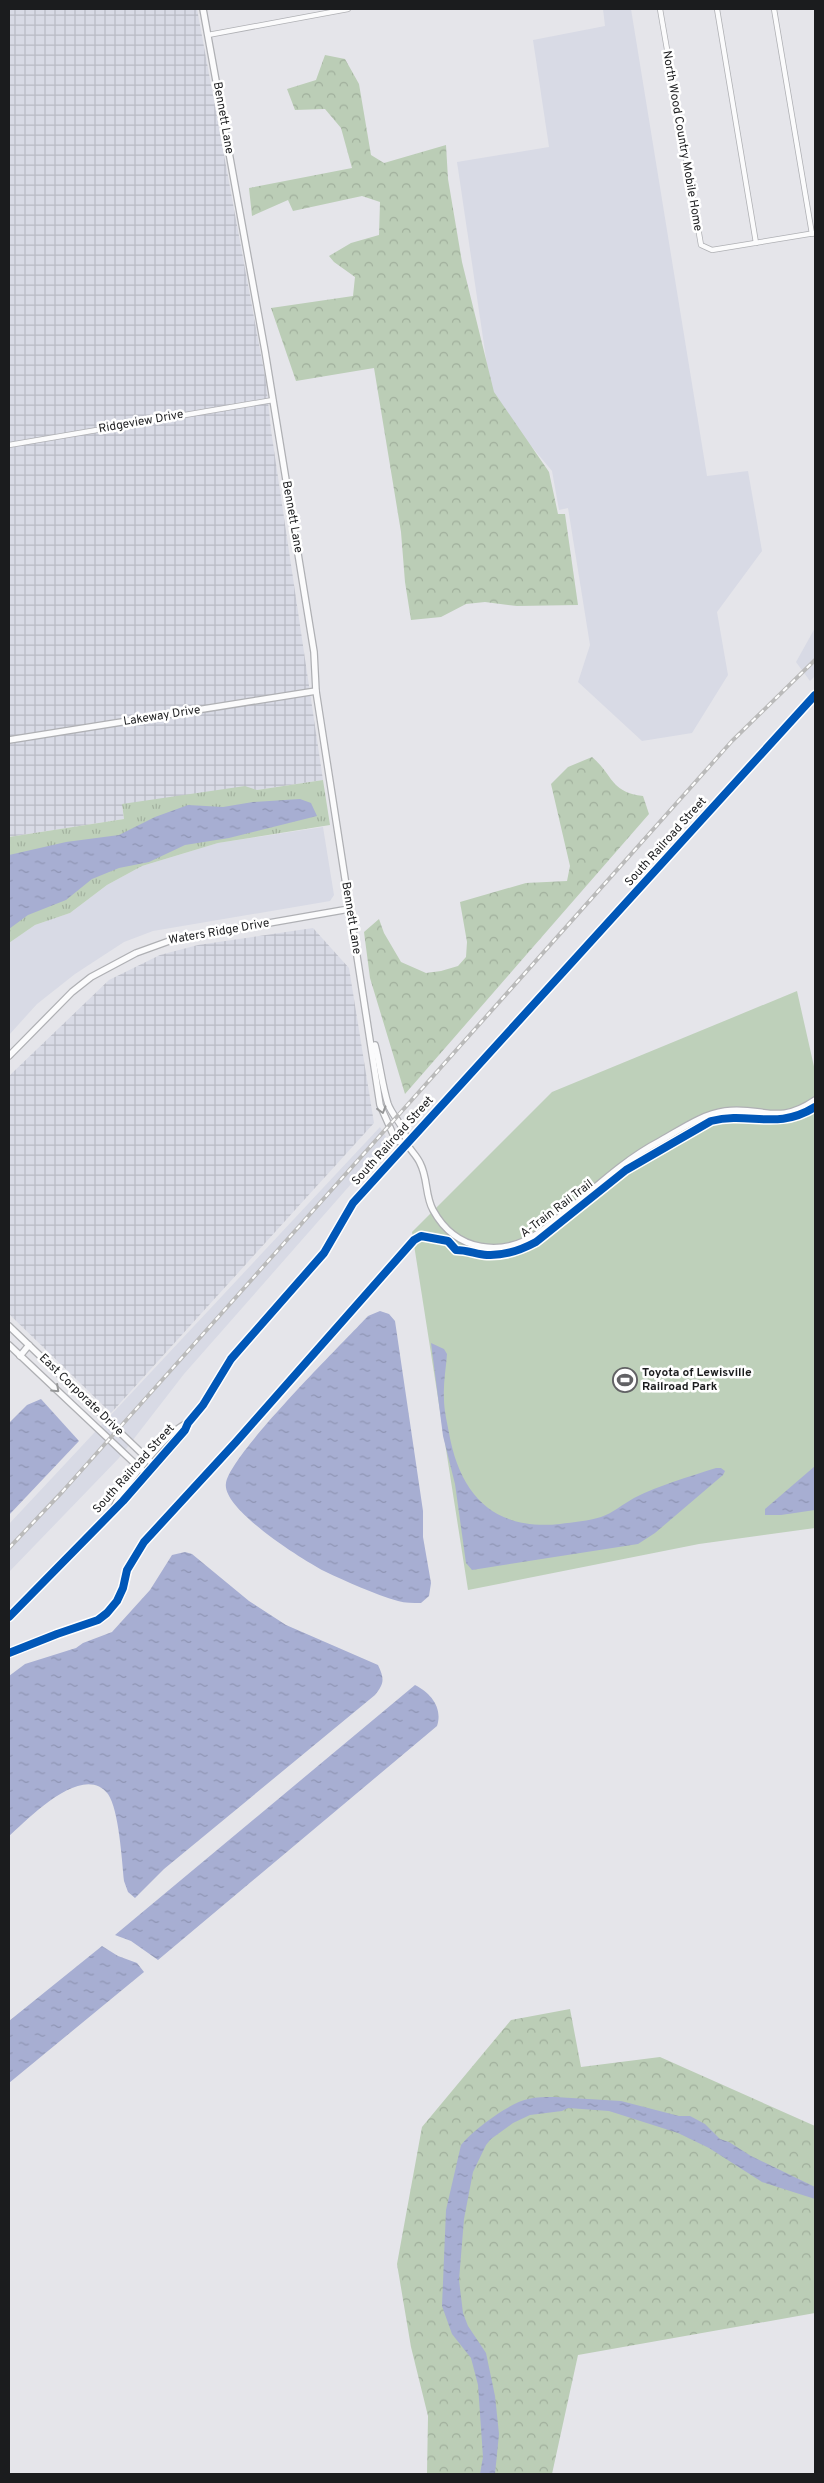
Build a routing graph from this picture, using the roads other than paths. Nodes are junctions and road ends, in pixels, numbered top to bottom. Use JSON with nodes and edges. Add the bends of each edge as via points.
{"nodes":[{"id":1,"x":203,"y":9,"type":"edge"},
{"id":2,"x":348,"y":9,"type":"edge"},
{"id":3,"x":660,"y":9,"type":"edge"},
{"id":4,"x":717,"y":9,"type":"edge"},
{"id":5,"x":774,"y":9,"type":"edge"},
{"id":6,"x":339,"y":10,"type":"edge"},
{"id":7,"x":208,"y":35,"type":"junction"},
{"id":8,"x":814,"y":233,"type":"edge"},
{"id":9,"x":756,"y":243,"type":"junction"},
{"id":10,"x":273,"y":400,"type":"junction"},
{"id":11,"x":9,"y":445,"type":"edge"},
{"id":12,"x":316,"y":691,"type":"junction"},
{"id":13,"x":815,"y":695,"type":"edge"},
{"id":14,"x":9,"y":740,"type":"edge"},
{"id":15,"x":349,"y":909,"type":"junction"},
{"id":16,"x":369,"y":1027,"type":"junction"},
{"id":17,"x":9,"y":1056,"type":"edge"},
{"id":18,"x":815,"y":1100,"type":"edge"},
{"id":19,"x":406,"y":1143,"type":"junction"},
{"id":20,"x":9,"y":1326,"type":"edge"},
{"id":21,"x":9,"y":1345,"type":"edge"},
{"id":22,"x":30,"y":1345,"type":"junction"},
{"id":23,"x":20,"y":1356,"type":"junction"},
{"id":24,"x":188,"y":1423,"type":"junction"},
{"id":25,"x":148,"y":1460,"type":"junction"},
{"id":26,"x":154,"y":1465,"type":"junction"},
{"id":27,"x":140,"y":1468,"type":"junction"},
{"id":28,"x":146,"y":1474,"type":"junction"},
{"id":29,"x":114,"y":1508,"type":"junction"},
{"id":30,"x":9,"y":1617,"type":"edge"}],
"edges":[{"from":1,"to":7,"type":"street","name":"Bennett Lane"},
{"from":2,"to":6,"type":"street"},
{"from":3,"to":9,"type":"street","name":"North Wood Country Mobile Home","via":[[699,240],[706,249],[712,250]]},
{"from":4,"to":9,"type":"street"},
{"from":5,"to":8,"type":"street","name":"North Wood Country Mobile Home"},
{"from":6,"to":7,"type":"street"},
{"from":7,"to":10,"type":"street","name":"Bennett Lane"},
{"from":8,"to":9,"type":"street","name":"North Wood Country Mobile Home"},
{"from":10,"to":11,"type":"street","name":"Ridgeview Drive"},
{"from":10,"to":12,"type":"street","name":"Bennett Lane","via":[[314,652]]},
{"from":12,"to":14,"type":"street","name":"Lakeway Drive"},
{"from":12,"to":15,"type":"street","name":"Bennett Lane"},
{"from":13,"to":19,"type":"street","name":"South Railroad Street"},
{"from":15,"to":16,"type":"street","name":"Bennett Lane"},
{"from":15,"to":17,"type":"street","name":"Waters Ridge Drive","via":[[172,940],[136,953],[91,977],[72,992]]},
{"from":16,"to":19,"type":"street","name":"Bennett Lane","via":[[389,1106],[405,1132]]},
{"from":16,"to":19,"type":"street","name":"Bennett Lane","one_way":true,"via":[[380,1105],[396,1141]]},
{"from":18,"to":19,"type":"street","name":"Bennett Lane","via":[[787,1114],[740,1110],[708,1115],[619,1165],[540,1232],[511,1246],[496,1249],[465,1242],[440,1222],[432,1208],[420,1162]]},
{"from":19,"to":24,"type":"street","name":"South Railroad Street","via":[[353,1203],[324,1253],[231,1359],[204,1406]]},
{"from":20,"to":22,"type":"street","name":"East Corporate Drive"},
{"from":21,"to":23,"type":"street","name":"East Corporate Drive"},
{"from":22,"to":23,"type":"street"},
{"from":22,"to":25,"type":"street","name":"East Corporate Drive"},
{"from":23,"to":27,"type":"street","name":"East Corporate Drive","one_way":true},
{"from":24,"to":25,"type":"street","name":"South Railroad Street","via":[[180,1425]]},
{"from":24,"to":26,"type":"street","name":"South Railroad Street"},
{"from":25,"to":26,"type":"street","name":"East Corporate Drive"},
{"from":25,"to":27,"type":"street","name":"South Railroad Street"},
{"from":26,"to":28,"type":"street","name":"South Railroad Street"},
{"from":27,"to":28,"type":"street","name":"East Corporate Drive"},
{"from":27,"to":29,"type":"street","name":"South Railroad Street","via":[[118,1496]]},
{"from":28,"to":29,"type":"street","name":"South Railroad Street"},
{"from":29,"to":30,"type":"street","name":"South Railroad Street"}]}
